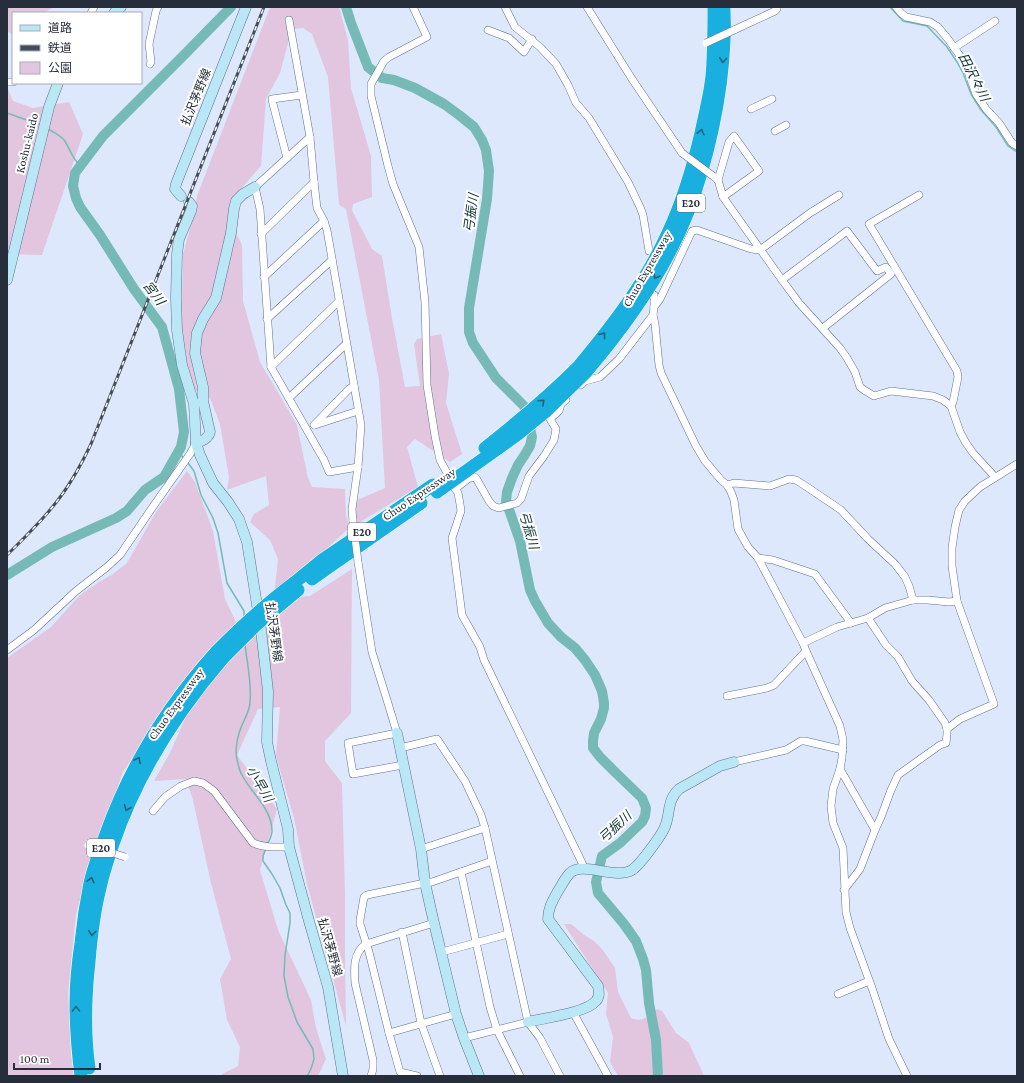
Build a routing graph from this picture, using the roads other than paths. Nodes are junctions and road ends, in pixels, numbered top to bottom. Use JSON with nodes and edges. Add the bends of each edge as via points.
{"nodes":[{"id":1,"x":158,"y":7,"type":"edge"},
{"id":2,"x":246,"y":7,"type":"edge"},
{"id":3,"x":413,"y":7,"type":"edge"},
{"id":4,"x":505,"y":7,"type":"edge"},
{"id":5,"x":587,"y":7,"type":"edge"},
{"id":6,"x":714,"y":7,"type":"edge"},
{"id":7,"x":724,"y":7,"type":"edge"},
{"id":8,"x":777,"y":7,"type":"edge"},
{"id":9,"x":896,"y":7,"type":"edge"},
{"id":10,"x":289,"y":20,"type":"dead end"},
{"id":11,"x":996,"y":21,"type":"dead end"},
{"id":12,"x":488,"y":30,"type":"dead end"},
{"id":13,"x":532,"y":39,"type":"junction"},
{"id":14,"x":706,"y":43,"type":"dead end"},
{"id":15,"x":954,"y":48,"type":"junction"},
{"id":16,"x":150,"y":64,"type":"dead end"},
{"id":17,"x":58,"y":84,"type":"edge"},
{"id":18,"x":302,"y":96,"type":"junction"},
{"id":19,"x":772,"y":99,"type":"dead end"},
{"id":20,"x":752,"y":109,"type":"dead end"},
{"id":21,"x":786,"y":125,"type":"dead end"},
{"id":22,"x":775,"y":131,"type":"dead end"},
{"id":23,"x":310,"y":137,"type":"junction"},
{"id":24,"x":1017,"y":146,"type":"edge"},
{"id":25,"x":287,"y":158,"type":"junction"},
{"id":26,"x":716,"y":178,"type":"junction"},
{"id":27,"x":314,"y":182,"type":"junction"},
{"id":28,"x":255,"y":187,"type":"junction"},
{"id":29,"x":839,"y":195,"type":"dead end"},
{"id":30,"x":918,"y":195,"type":"dead end"},
{"id":31,"x":724,"y":198,"type":"junction"},
{"id":32,"x":324,"y":221,"type":"junction"},
{"id":33,"x":261,"y":234,"type":"junction"},
{"id":34,"x":760,"y":250,"type":"junction"},
{"id":35,"x":649,"y":252,"type":"dead end"},
{"id":36,"x":332,"y":260,"type":"junction"},
{"id":37,"x":264,"y":277,"type":"junction"},
{"id":38,"x":7,"y":280,"type":"edge"},
{"id":39,"x":782,"y":280,"type":"junction"},
{"id":40,"x":654,"y":295,"type":"dead end"},
{"id":41,"x":339,"y":301,"type":"junction"},
{"id":42,"x":654,"y":311,"type":"junction"},
{"id":43,"x":267,"y":319,"type":"junction"},
{"id":44,"x":823,"y":328,"type":"junction"},
{"id":45,"x":346,"y":344,"type":"junction"},
{"id":46,"x":271,"y":366,"type":"junction"},
{"id":47,"x":582,"y":369,"type":"junction"},
{"id":48,"x":354,"y":386,"type":"junction"},
{"id":49,"x":289,"y":398,"type":"junction"},
{"id":50,"x":951,"y":406,"type":"junction"},
{"id":51,"x":358,"y":411,"type":"junction"},
{"id":52,"x":314,"y":425,"type":"junction"},
{"id":53,"x":307,"y":430,"type":"junction"},
{"id":54,"x":196,"y":443,"type":"junction"},
{"id":55,"x":1017,"y":464,"type":"edge"},
{"id":56,"x":358,"y":467,"type":"junction"},
{"id":57,"x":995,"y":477,"type":"junction"},
{"id":58,"x":727,"y":484,"type":"junction"},
{"id":59,"x":455,"y":489,"type":"junction"},
{"id":60,"x":758,"y":558,"type":"junction"},
{"id":61,"x":913,"y":600,"type":"junction"},
{"id":62,"x":957,"y":601,"type":"junction"},
{"id":63,"x":868,"y":618,"type":"junction"},
{"id":64,"x":851,"y":622,"type":"junction"},
{"id":65,"x":804,"y":647,"type":"junction"},
{"id":66,"x":7,"y":650,"type":"edge"},
{"id":67,"x":220,"y":655,"type":"junction"},
{"id":68,"x":727,"y":696,"type":"dead end"},
{"id":69,"x":947,"y":728,"type":"junction"},
{"id":70,"x":397,"y":733,"type":"junction"},
{"id":71,"x":400,"y":748,"type":"junction"},
{"id":72,"x":843,"y":750,"type":"junction"},
{"id":73,"x":734,"y":762,"type":"joint"},
{"id":74,"x":403,"y":765,"type":"junction"},
{"id":75,"x":840,"y":769,"type":"junction"},
{"id":76,"x":153,"y":811,"type":"dead end"},
{"id":77,"x":485,"y":828,"type":"junction"},
{"id":78,"x":875,"y":830,"type":"junction"},
{"id":79,"x":86,"y":844,"type":"dead end"},
{"id":80,"x":289,"y":847,"type":"junction"},
{"id":81,"x":421,"y":849,"type":"junction"},
{"id":82,"x":125,"y":857,"type":"dead end"},
{"id":83,"x":492,"y":861,"type":"junction"},
{"id":84,"x":585,"y":869,"type":"junction"},
{"id":85,"x":461,"y":872,"type":"junction"},
{"id":86,"x":425,"y":883,"type":"junction"},
{"id":87,"x":844,"y":890,"type":"junction"},
{"id":88,"x":434,"y":923,"type":"junction"},
{"id":89,"x":402,"y":932,"type":"junction"},
{"id":90,"x":508,"y":934,"type":"junction"},
{"id":91,"x":476,"y":942,"type":"junction"},
{"id":92,"x":366,"y":944,"type":"junction"},
{"id":93,"x":442,"y":952,"type":"junction"},
{"id":94,"x":868,"y":981,"type":"junction"},
{"id":95,"x":838,"y":994,"type":"dead end"},
{"id":96,"x":573,"y":1012,"type":"junction"},
{"id":97,"x":456,"y":1014,"type":"junction"},
{"id":98,"x":528,"y":1022,"type":"junction"},
{"id":99,"x":421,"y":1023,"type":"junction"},
{"id":100,"x":497,"y":1030,"type":"junction"},
{"id":101,"x":388,"y":1033,"type":"junction"},
{"id":102,"x":464,"y":1038,"type":"junction"},
{"id":103,"x":81,"y":1076,"type":"edge"},
{"id":104,"x":90,"y":1076,"type":"edge"},
{"id":105,"x":343,"y":1076,"type":"edge"},
{"id":106,"x":371,"y":1076,"type":"edge"},
{"id":107,"x":417,"y":1076,"type":"edge"},
{"id":108,"x":440,"y":1076,"type":"edge"},
{"id":109,"x":480,"y":1076,"type":"edge"},
{"id":110,"x":520,"y":1076,"type":"edge"},
{"id":111,"x":560,"y":1076,"type":"edge"},
{"id":112,"x":608,"y":1076,"type":"edge"},
{"id":113,"x":907,"y":1076,"type":"edge"}],
"edges":[{"from":1,"to":16,"type":"street","via":[[149,44]]},
{"from":2,"to":54,"type":"street","name":"払沢茅野線","via":[[175,189],[192,206],[179,239],[176,298],[177,330],[182,365],[194,404]]},
{"from":3,"to":59,"type":"street","via":[[427,37],[384,61],[371,84],[371,96],[391,178],[419,247],[425,302],[427,385],[440,460]]},
{"from":4,"to":13,"type":"street","via":[[515,27]]},
{"from":5,"to":26,"type":"street","bridge":true,"via":[[682,153]]},
{"from":47,"to":6,"type":"highway","name":"Chuo Expressway","number":"E20","one_way":true,"via":[[594,347],[629,302],[656,258],[679,208],[707,108],[712,78]]},
{"from":7,"to":47,"type":"highway","name":"Chuo Expressway","number":"E20","one_way":true,"via":[[724,41],[716,110],[688,212],[650,286],[619,332]]},
{"from":8,"to":14,"type":"street","bridge":true,"via":[[775,11]]},
{"from":9,"to":15,"type":"street","via":[[906,17],[930,22],[938,27]]},
{"from":10,"to":18,"type":"street"},
{"from":11,"to":15,"type":"street"},
{"from":12,"to":13,"type":"street","via":[[509,38],[524,52]]},
{"from":13,"to":35,"type":"street","via":[[556,64],[576,103],[589,118],[628,182],[643,215]]},
{"from":15,"to":24,"type":"street","via":[[965,63],[976,94],[1012,143]]},
{"from":17,"to":38,"type":"street","name":"Koshu-kaido","via":[[49,107]]},
{"from":18,"to":23,"type":"street"},
{"from":18,"to":25,"type":"street","via":[[272,99]]},
{"from":19,"to":20,"type":"street"},
{"from":21,"to":22,"type":"street"},
{"from":23,"to":25,"type":"street"},
{"from":23,"to":27,"type":"street"},
{"from":25,"to":28,"type":"street"},
{"from":26,"to":31,"type":"street"},
{"from":26,"to":31,"type":"street","via":[[729,142],[734,136],[759,171]]},
{"from":27,"to":32,"type":"street","via":[[317,208]]},
{"from":27,"to":33,"type":"street"},
{"from":28,"to":33,"type":"street","via":[[260,209]]},
{"from":28,"to":54,"type":"street","via":[[236,201],[216,298],[197,333],[195,353],[204,387],[203,401],[210,432],[209,436]]},
{"from":29,"to":34,"type":"street"},
{"from":30,"to":50,"type":"street","via":[[870,224],[957,371]]},
{"from":31,"to":34,"type":"street"},
{"from":32,"to":36,"type":"street"},
{"from":32,"to":37,"type":"street"},
{"from":33,"to":37,"type":"street"},
{"from":34,"to":39,"type":"street"},
{"from":34,"to":42,"type":"street","via":[[697,230],[692,231]]},
{"from":36,"to":41,"type":"street"},
{"from":36,"to":43,"type":"street"},
{"from":37,"to":43,"type":"street"},
{"from":39,"to":44,"type":"street","via":[[799,303]]},
{"from":39,"to":44,"type":"street","via":[[847,231],[876,271],[886,267],[891,274]]},
{"from":40,"to":42,"type":"street"},
{"from":41,"to":45,"type":"street"},
{"from":41,"to":46,"type":"street"},
{"from":42,"to":58,"type":"street","via":[[662,373],[699,451]]},
{"from":42,"to":59,"type":"street","via":[[614,363],[600,377],[585,381],[561,404],[550,419],[556,429],[554,440],[529,476],[521,499],[517,503],[499,508],[493,506],[474,477]]},
{"from":43,"to":46,"type":"street"},
{"from":44,"to":50,"type":"street","via":[[847,358],[860,387],[864,390],[874,396],[891,391],[933,396]]},
{"from":45,"to":48,"type":"street"},
{"from":45,"to":49,"type":"street"},
{"from":46,"to":49,"type":"street"},
{"from":47,"to":67,"type":"highway","name":"Chuo Expressway","number":"E20","bridge":true,"via":[[435,489],[328,556],[256,625]]},
{"from":48,"to":51,"type":"street"},
{"from":48,"to":52,"type":"street"},
{"from":49,"to":53,"type":"street"},
{"from":50,"to":57,"type":"street","via":[[966,443]]},
{"from":51,"to":52,"type":"street"},
{"from":51,"to":56,"type":"street","via":[[361,425]]},
{"from":52,"to":53,"type":"street"},
{"from":53,"to":56,"type":"street","via":[[329,472]]},
{"from":54,"to":66,"type":"street","via":[[120,555],[34,630]]},
{"from":54,"to":80,"type":"street","name":"払沢茅野線","via":[[213,483],[239,519],[247,542],[268,691],[267,742],[288,829]]},
{"from":55,"to":57,"type":"street"},
{"from":56,"to":70,"type":"street","bridge":true,"via":[[352,509],[358,562],[372,652]]},
{"from":57,"to":62,"type":"street","via":[[970,496],[959,510],[952,548]]},
{"from":58,"to":60,"type":"street","via":[[734,500],[738,529]]},
{"from":58,"to":61,"type":"street","via":[[770,486],[789,479],[796,480],[841,510],[895,564],[905,577]]},
{"from":59,"to":84,"type":"street","via":[[461,511],[452,538],[462,615],[480,647]]},
{"from":60,"to":64,"type":"street","via":[[773,560],[814,574]]},
{"from":60,"to":65,"type":"street"},
{"from":61,"to":62,"type":"street"},
{"from":61,"to":63,"type":"street","via":[[885,608]]},
{"from":62,"to":69,"type":"street","via":[[994,704],[960,719]]},
{"from":63,"to":64,"type":"street"},
{"from":63,"to":69,"type":"street"},
{"from":64,"to":65,"type":"street","via":[[837,627]]},
{"from":65,"to":68,"type":"street","via":[[774,685]]},
{"from":65,"to":72,"type":"street","via":[[840,726]]},
{"from":103,"to":67,"type":"highway","name":"Chuo Expressway","number":"E20","one_way":true,"via":[[76,1027],[77,980],[86,906],[96,860],[122,792],[148,741],[183,690]]},
{"from":67,"to":104,"type":"highway","name":"Chuo Expressway","number":"E20","one_way":true,"via":[[176,718],[142,774],[107,862],[96,909],[87,980],[86,1022]]},
{"from":69,"to":78,"type":"street","via":[[946,743],[898,775]]},
{"from":70,"to":71,"type":"street"},
{"from":70,"to":74,"type":"street","via":[[348,743],[354,774]]},
{"from":71,"to":74,"type":"street"},
{"from":71,"to":77,"type":"street","via":[[437,739],[465,781]]},
{"from":72,"to":73,"type":"street","via":[[801,741],[786,750]]},
{"from":72,"to":75,"type":"street"},
{"from":73,"to":84,"type":"street","via":[[720,766],[673,794],[665,828],[635,868],[620,874]]},
{"from":74,"to":81,"type":"street"},
{"from":75,"to":78,"type":"street"},
{"from":75,"to":87,"type":"street","via":[[833,789],[831,806],[833,823],[843,848]]},
{"from":76,"to":80,"type":"street","via":[[181,786],[194,781],[203,783],[214,791],[253,843]]},
{"from":77,"to":81,"type":"street"},
{"from":77,"to":83,"type":"street"},
{"from":78,"to":87,"type":"street","via":[[860,869]]},
{"from":79,"to":82,"type":"street","bridge":true},
{"from":80,"to":105,"type":"street","name":"払沢茅野線","via":[[328,987]]},
{"from":81,"to":86,"type":"street"},
{"from":83,"to":85,"type":"street"},
{"from":83,"to":90,"type":"street"},
{"from":84,"to":96,"type":"street","via":[[576,870],[567,876],[549,906],[548,913],[551,924],[598,986],[598,1000],[586,1009]]},
{"from":85,"to":86,"type":"street"},
{"from":85,"to":91,"type":"street"},
{"from":86,"to":88,"type":"street"},
{"from":86,"to":92,"type":"street","via":[[364,897],[360,924]]},
{"from":87,"to":94,"type":"street","via":[[850,928]]},
{"from":88,"to":89,"type":"street"},
{"from":88,"to":93,"type":"street"},
{"from":89,"to":92,"type":"street"},
{"from":89,"to":99,"type":"street"},
{"from":90,"to":91,"type":"street"},
{"from":90,"to":98,"type":"street"},
{"from":91,"to":93,"type":"street"},
{"from":91,"to":100,"type":"street"},
{"from":92,"to":101,"type":"street"},
{"from":92,"to":106,"type":"street","via":[[361,947],[355,958],[354,971],[373,1060]]},
{"from":93,"to":97,"type":"street"},
{"from":94,"to":95,"type":"street"},
{"from":94,"to":113,"type":"street","via":[[889,1039]]},
{"from":96,"to":98,"type":"street"},
{"from":96,"to":112,"type":"street"},
{"from":97,"to":99,"type":"street"},
{"from":97,"to":102,"type":"street"},
{"from":98,"to":100,"type":"street"},
{"from":98,"to":111,"type":"street","via":[[540,1038]]},
{"from":99,"to":101,"type":"street"},
{"from":99,"to":108,"type":"street"},
{"from":100,"to":102,"type":"street"},
{"from":100,"to":110,"type":"street"},
{"from":101,"to":107,"type":"street","via":[[400,1072]]},
{"from":102,"to":109,"type":"street"}]}
